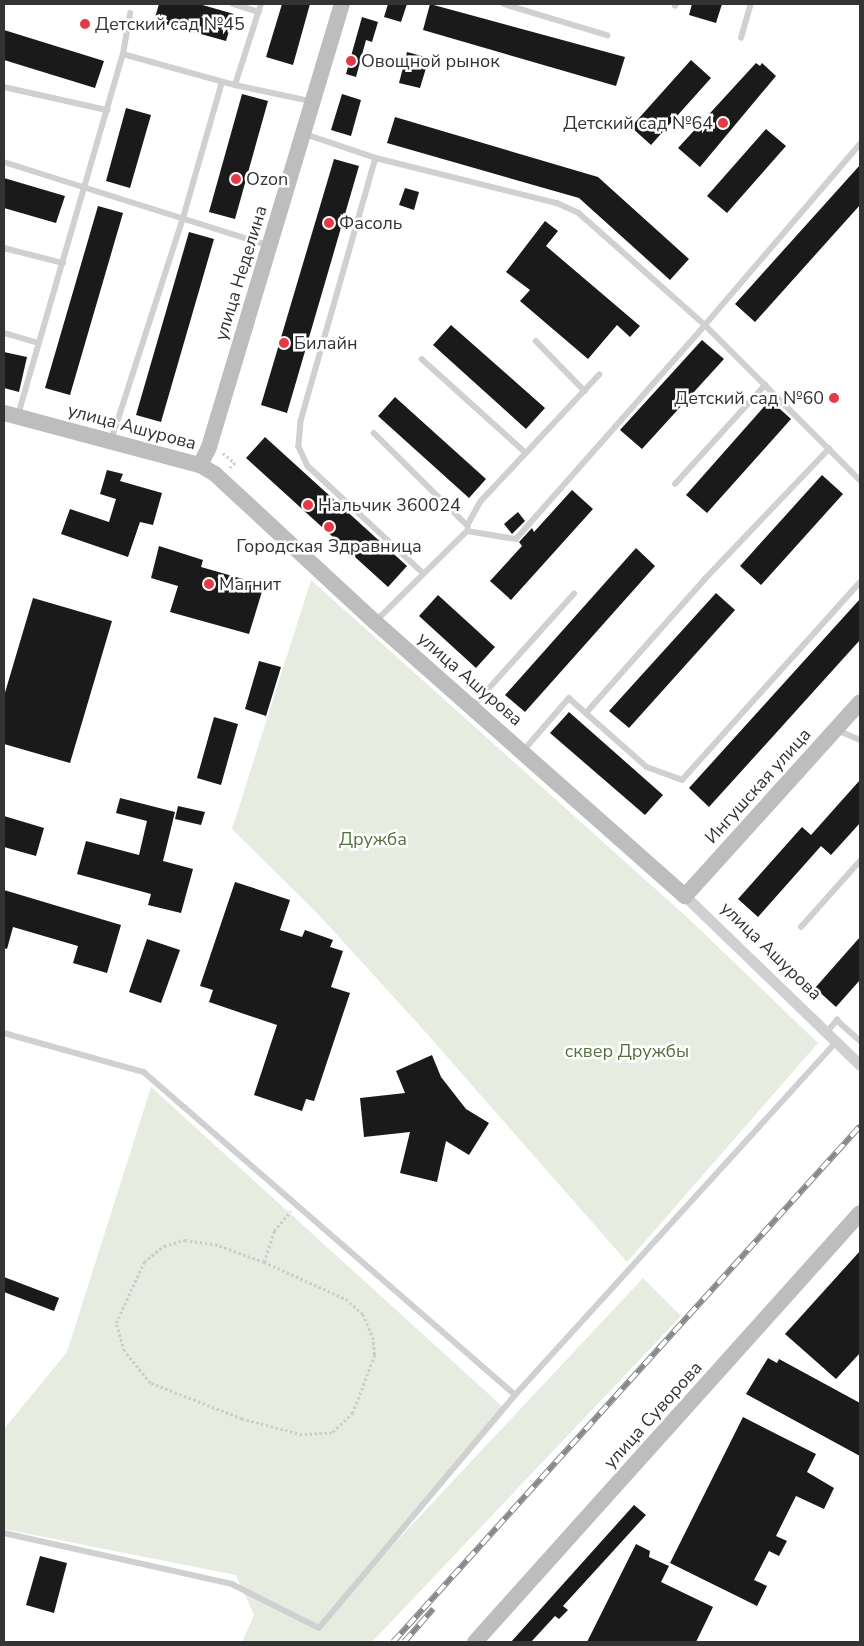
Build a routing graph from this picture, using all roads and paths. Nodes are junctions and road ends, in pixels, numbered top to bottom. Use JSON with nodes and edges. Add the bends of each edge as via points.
{"nodes":[{"id":1,"x":233,"y":4,"type":"edge"},
{"id":2,"x":261,"y":4,"type":"edge"},
{"id":3,"x":342,"y":4,"type":"edge"},
{"id":4,"x":504,"y":4,"type":"edge"},
{"id":5,"x":751,"y":4,"type":"edge"},
{"id":6,"x":259,"y":12,"type":"junction"},
{"id":7,"x":130,"y":14,"type":"dead end"},
{"id":8,"x":607,"y":35,"type":"dead end"},
{"id":9,"x":741,"y":38,"type":"dead end"},
{"id":10,"x":123,"y":54,"type":"junction"},
{"id":11,"x":222,"y":82,"type":"junction"},
{"id":12,"x":235,"y":85,"type":"junction"},
{"id":13,"x":4,"y":87,"type":"edge"},
{"id":14,"x":312,"y":102,"type":"junction"},
{"id":15,"x":107,"y":110,"type":"junction"},
{"id":16,"x":303,"y":133,"type":"junction"},
{"id":17,"x":860,"y":144,"type":"edge"},
{"id":18,"x":376,"y":158,"type":"junction"},
{"id":19,"x":4,"y":162,"type":"edge"},
{"id":20,"x":84,"y":187,"type":"junction"},
{"id":21,"x":183,"y":218,"type":"junction"},
{"id":22,"x":270,"y":246,"type":"junction"},
{"id":23,"x":4,"y":248,"type":"edge"},
{"id":24,"x":63,"y":263,"type":"junction"},
{"id":25,"x":705,"y":326,"type":"junction"},
{"id":26,"x":4,"y":333,"type":"edge"},
{"id":27,"x":536,"y":341,"type":"dead end"},
{"id":28,"x":39,"y":343,"type":"junction"},
{"id":29,"x":422,"y":359,"type":"dead end"},
{"id":30,"x":599,"y":376,"type":"dead end"},
{"id":31,"x":765,"y":385,"type":"junction"},
{"id":32,"x":584,"y":391,"type":"junction"},
{"id":33,"x":10,"y":415,"type":"edge"},
{"id":34,"x":374,"y":433,"type":"dead end"},
{"id":35,"x":111,"y":443,"type":"junction"},
{"id":36,"x":829,"y":449,"type":"junction"},
{"id":37,"x":222,"y":452,"type":"dead end"},
{"id":38,"x":526,"y":453,"type":"junction"},
{"id":39,"x":200,"y":465,"type":"junction"},
{"id":40,"x":228,"y":472,"type":"dead end"},
{"id":41,"x":860,"y":480,"type":"edge"},
{"id":42,"x":675,"y":484,"type":"dead end"},
{"id":43,"x":468,"y":527,"type":"junction"},
{"id":44,"x":423,"y":573,"type":"junction"},
{"id":45,"x":860,"y":582,"type":"edge"},
{"id":46,"x":574,"y":594,"type":"dead end"},
{"id":47,"x":375,"y":622,"type":"junction"},
{"id":48,"x":860,"y":705,"type":"edge"},
{"id":49,"x":472,"y":707,"type":"junction"},
{"id":50,"x":586,"y":713,"type":"junction"},
{"id":51,"x":836,"y":730,"type":"junction"},
{"id":52,"x":860,"y":740,"type":"edge"},
{"id":53,"x":522,"y":752,"type":"junction"},
{"id":54,"x":860,"y":861,"type":"edge"},
{"id":55,"x":685,"y":896,"type":"junction"},
{"id":56,"x":801,"y":927,"type":"dead end"},
{"id":57,"x":826,"y":1032,"type":"junction"},
{"id":58,"x":4,"y":1033,"type":"edge"},
{"id":59,"x":837,"y":1041,"type":"junction"},
{"id":60,"x":860,"y":1041,"type":"edge"},
{"id":61,"x":860,"y":1064,"type":"edge"},
{"id":62,"x":296,"y":1205,"type":"junction"},
{"id":63,"x":860,"y":1213,"type":"edge"},
{"id":64,"x":264,"y":1262,"type":"junction"},
{"id":65,"x":515,"y":1395,"type":"junction"},
{"id":66,"x":4,"y":1533,"type":"edge"},
{"id":67,"x":475,"y":1642,"type":"edge"}],
"edges":[{"from":1,"to":6,"type":"lane"},
{"from":2,"to":6,"type":"lane"},
{"from":3,"to":14,"type":"street","name":"улица Неделина"},
{"from":4,"to":8,"type":"lane"},
{"from":5,"to":9,"type":"lane"},
{"from":6,"to":12,"type":"lane"},
{"from":7,"to":10,"type":"lane"},
{"from":10,"to":11,"type":"lane"},
{"from":10,"to":15,"type":"lane"},
{"from":11,"to":12,"type":"lane"},
{"from":11,"to":21,"type":"lane"},
{"from":12,"to":14,"type":"lane"},
{"from":13,"to":15,"type":"lane"},
{"from":14,"to":16,"type":"street","name":"улица Неделина"},
{"from":15,"to":20,"type":"lane"},
{"from":16,"to":18,"type":"lane"},
{"from":16,"to":22,"type":"street","name":"улица Неделина"},
{"from":17,"to":25,"type":"lane"},
{"from":18,"to":25,"type":"lane","via":[[557,203],[579,213]]},
{"from":18,"to":44,"type":"lane","via":[[301,422],[299,446],[308,466]]},
{"from":19,"to":20,"type":"lane"},
{"from":20,"to":21,"type":"lane"},
{"from":20,"to":24,"type":"lane"},
{"from":21,"to":22,"type":"lane"},
{"from":21,"to":35,"type":"lane"},
{"from":22,"to":39,"type":"street","name":"улица Неделина","via":[[209,447]]},
{"from":23,"to":24,"type":"lane"},
{"from":24,"to":28,"type":"lane"},
{"from":25,"to":31,"type":"lane"},
{"from":25,"to":43,"type":"lane","via":[[516,539]]},
{"from":26,"to":28,"type":"lane"},
{"from":27,"to":32,"type":"lane"},
{"from":28,"to":33,"type":"lane"},
{"from":29,"to":38,"type":"lane"},
{"from":30,"to":32,"type":"lane"},
{"from":31,"to":36,"type":"lane"},
{"from":31,"to":42,"type":"lane"},
{"from":32,"to":38,"type":"lane"},
{"from":33,"to":35,"type":"street","name":"улица Ашурова"},
{"from":34,"to":43,"type":"lane"},
{"from":35,"to":39,"type":"street","name":"улица Ашурова"},
{"from":36,"to":41,"type":"lane"},
{"from":36,"to":50,"type":"lane","via":[[705,579]]},
{"from":37,"to":40,"type":"path","via":[[234,463]]},
{"from":38,"to":43,"type":"lane","via":[[481,500]]},
{"from":39,"to":47,"type":"street","name":"улица Ашурова","via":[[215,474]]},
{"from":43,"to":44,"type":"lane"},
{"from":44,"to":47,"type":"lane"},
{"from":45,"to":50,"type":"lane","via":[[682,780],[647,767]]},
{"from":46,"to":49,"type":"lane"},
{"from":47,"to":49,"type":"street","name":"улица Ашурова"},
{"from":48,"to":51,"type":"street","name":"Ингушская улица"},
{"from":49,"to":53,"type":"street","name":"улица Ашурова"},
{"from":50,"to":53,"type":"lane","via":[[569,698]]},
{"from":51,"to":52,"type":"lane"},
{"from":51,"to":55,"type":"street","name":"Ингушская улица"},
{"from":53,"to":55,"type":"street","name":"улица Ашурова"},
{"from":54,"to":56,"type":"lane"},
{"from":55,"to":57,"type":"street","name":"улица Ашурова"},
{"from":57,"to":59,"type":"street","name":"улица Ашурова"},
{"from":57,"to":60,"type":"lane","via":[[837,1020]]},
{"from":58,"to":62,"type":"lane","via":[[144,1072]]},
{"from":59,"to":61,"type":"street","name":"улица Ашурова"},
{"from":59,"to":65,"type":"lane"},
{"from":62,"to":64,"type":"path","via":[[274,1231]]},
{"from":62,"to":65,"type":"lane"},
{"from":63,"to":67,"type":"street","name":"улица Суворова"},
{"from":64,"to":64,"type":"path","via":[[346,1299],[363,1314],[373,1337],[375,1355],[353,1413],[332,1434],[302,1435],[242,1419],[150,1383],[124,1350],[116,1323],[144,1262],[164,1246],[185,1240],[215,1244]]},
{"from":65,"to":66,"type":"lane","via":[[319,1628],[232,1584]]}]}
